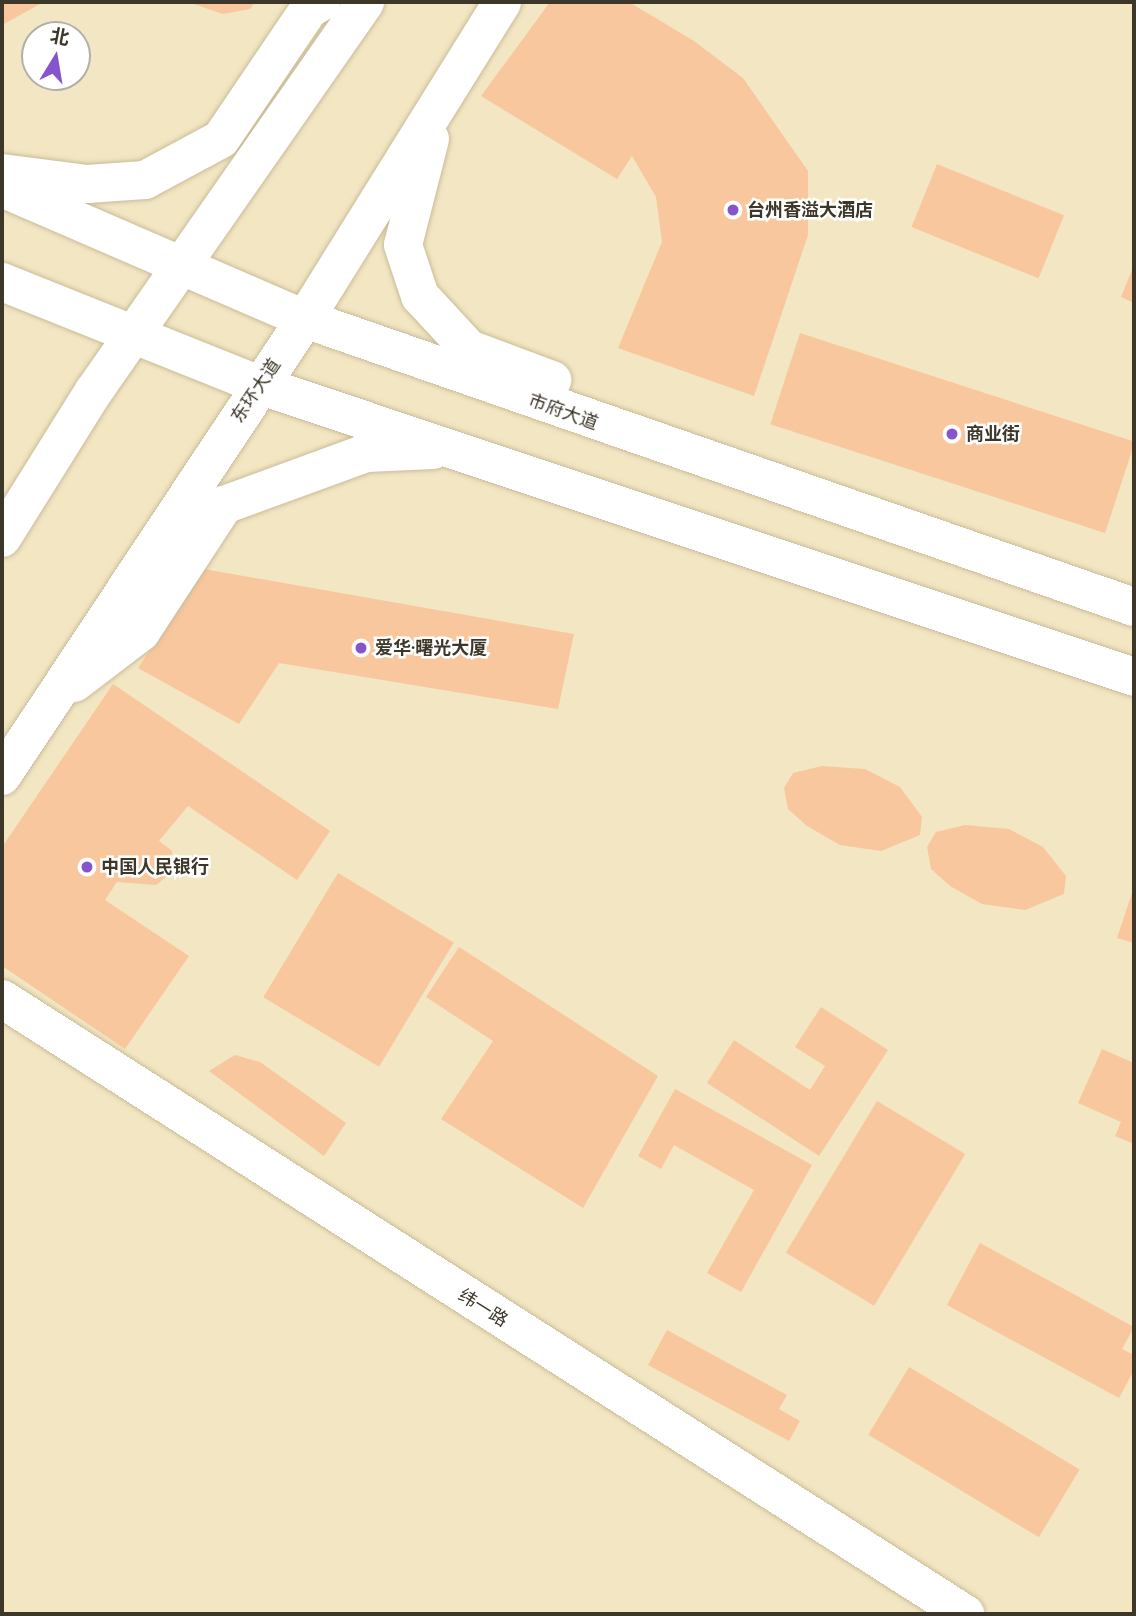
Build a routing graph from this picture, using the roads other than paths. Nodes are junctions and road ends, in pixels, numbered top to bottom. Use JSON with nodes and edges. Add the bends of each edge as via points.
{"nodes":[{"id":1,"x":321,"y":2,"type":"edge"},
{"id":2,"x":365,"y":2,"type":"edge"},
{"id":3,"x":502,"y":2,"type":"edge"},
{"id":4,"x":440,"y":100,"type":"junction"},
{"id":5,"x":2,"y":173,"type":"edge"},
{"id":6,"x":2,"y":188,"type":"edge"},
{"id":7,"x":183,"y":264,"type":"junction"},
{"id":8,"x":2,"y":282,"type":"edge"},
{"id":9,"x":305,"y":319,"type":"junction"},
{"id":10,"x":133,"y":335,"type":"junction"},
{"id":11,"x":259,"y":385,"type":"junction"},
{"id":12,"x":643,"y":441,"type":"junction"},
{"id":13,"x":460,"y":449,"type":"junction"},
{"id":14,"x":2,"y":538,"type":"edge"},
{"id":15,"x":1134,"y":607,"type":"edge"},
{"id":16,"x":1134,"y":677,"type":"edge"},
{"id":17,"x":51,"y":702,"type":"junction"},
{"id":18,"x":2,"y":776,"type":"edge"},
{"id":19,"x":2,"y":999,"type":"edge"},
{"id":20,"x":965,"y":1614,"type":"edge"}],
"edges":[{"from":1,"to":5,"type":"main road","via":[[309,9],[221,139],[145,180],[87,184]]},
{"from":2,"to":7,"type":"main road"},
{"from":3,"to":4,"type":"main road","name":"东环大道"},
{"from":4,"to":9,"type":"main road","name":"东环大道"},
{"from":4,"to":12,"type":"main road","via":[[403,245],[420,296],[469,349],[571,387]]},
{"from":6,"to":7,"type":"main road","name":"市府大道"},
{"from":7,"to":9,"type":"main road","name":"市府大道"},
{"from":7,"to":10,"type":"main road"},
{"from":8,"to":10,"type":"main road"},
{"from":9,"to":11,"type":"main road","name":"东环大道"},
{"from":9,"to":12,"type":"main road","name":"市府大道"},
{"from":10,"to":11,"type":"main road"},
{"from":10,"to":14,"type":"main road"},
{"from":11,"to":13,"type":"main road"},
{"from":11,"to":17,"type":"main road","name":"东环大道"},
{"from":12,"to":15,"type":"main road","name":"市府大道"},
{"from":13,"to":16,"type":"main road"},
{"from":13,"to":17,"type":"main road","via":[[366,453],[224,505],[141,632]]},
{"from":17,"to":18,"type":"main road","name":"东环大道"},
{"from":19,"to":20,"type":"main road","name":"纬一路"}]}
